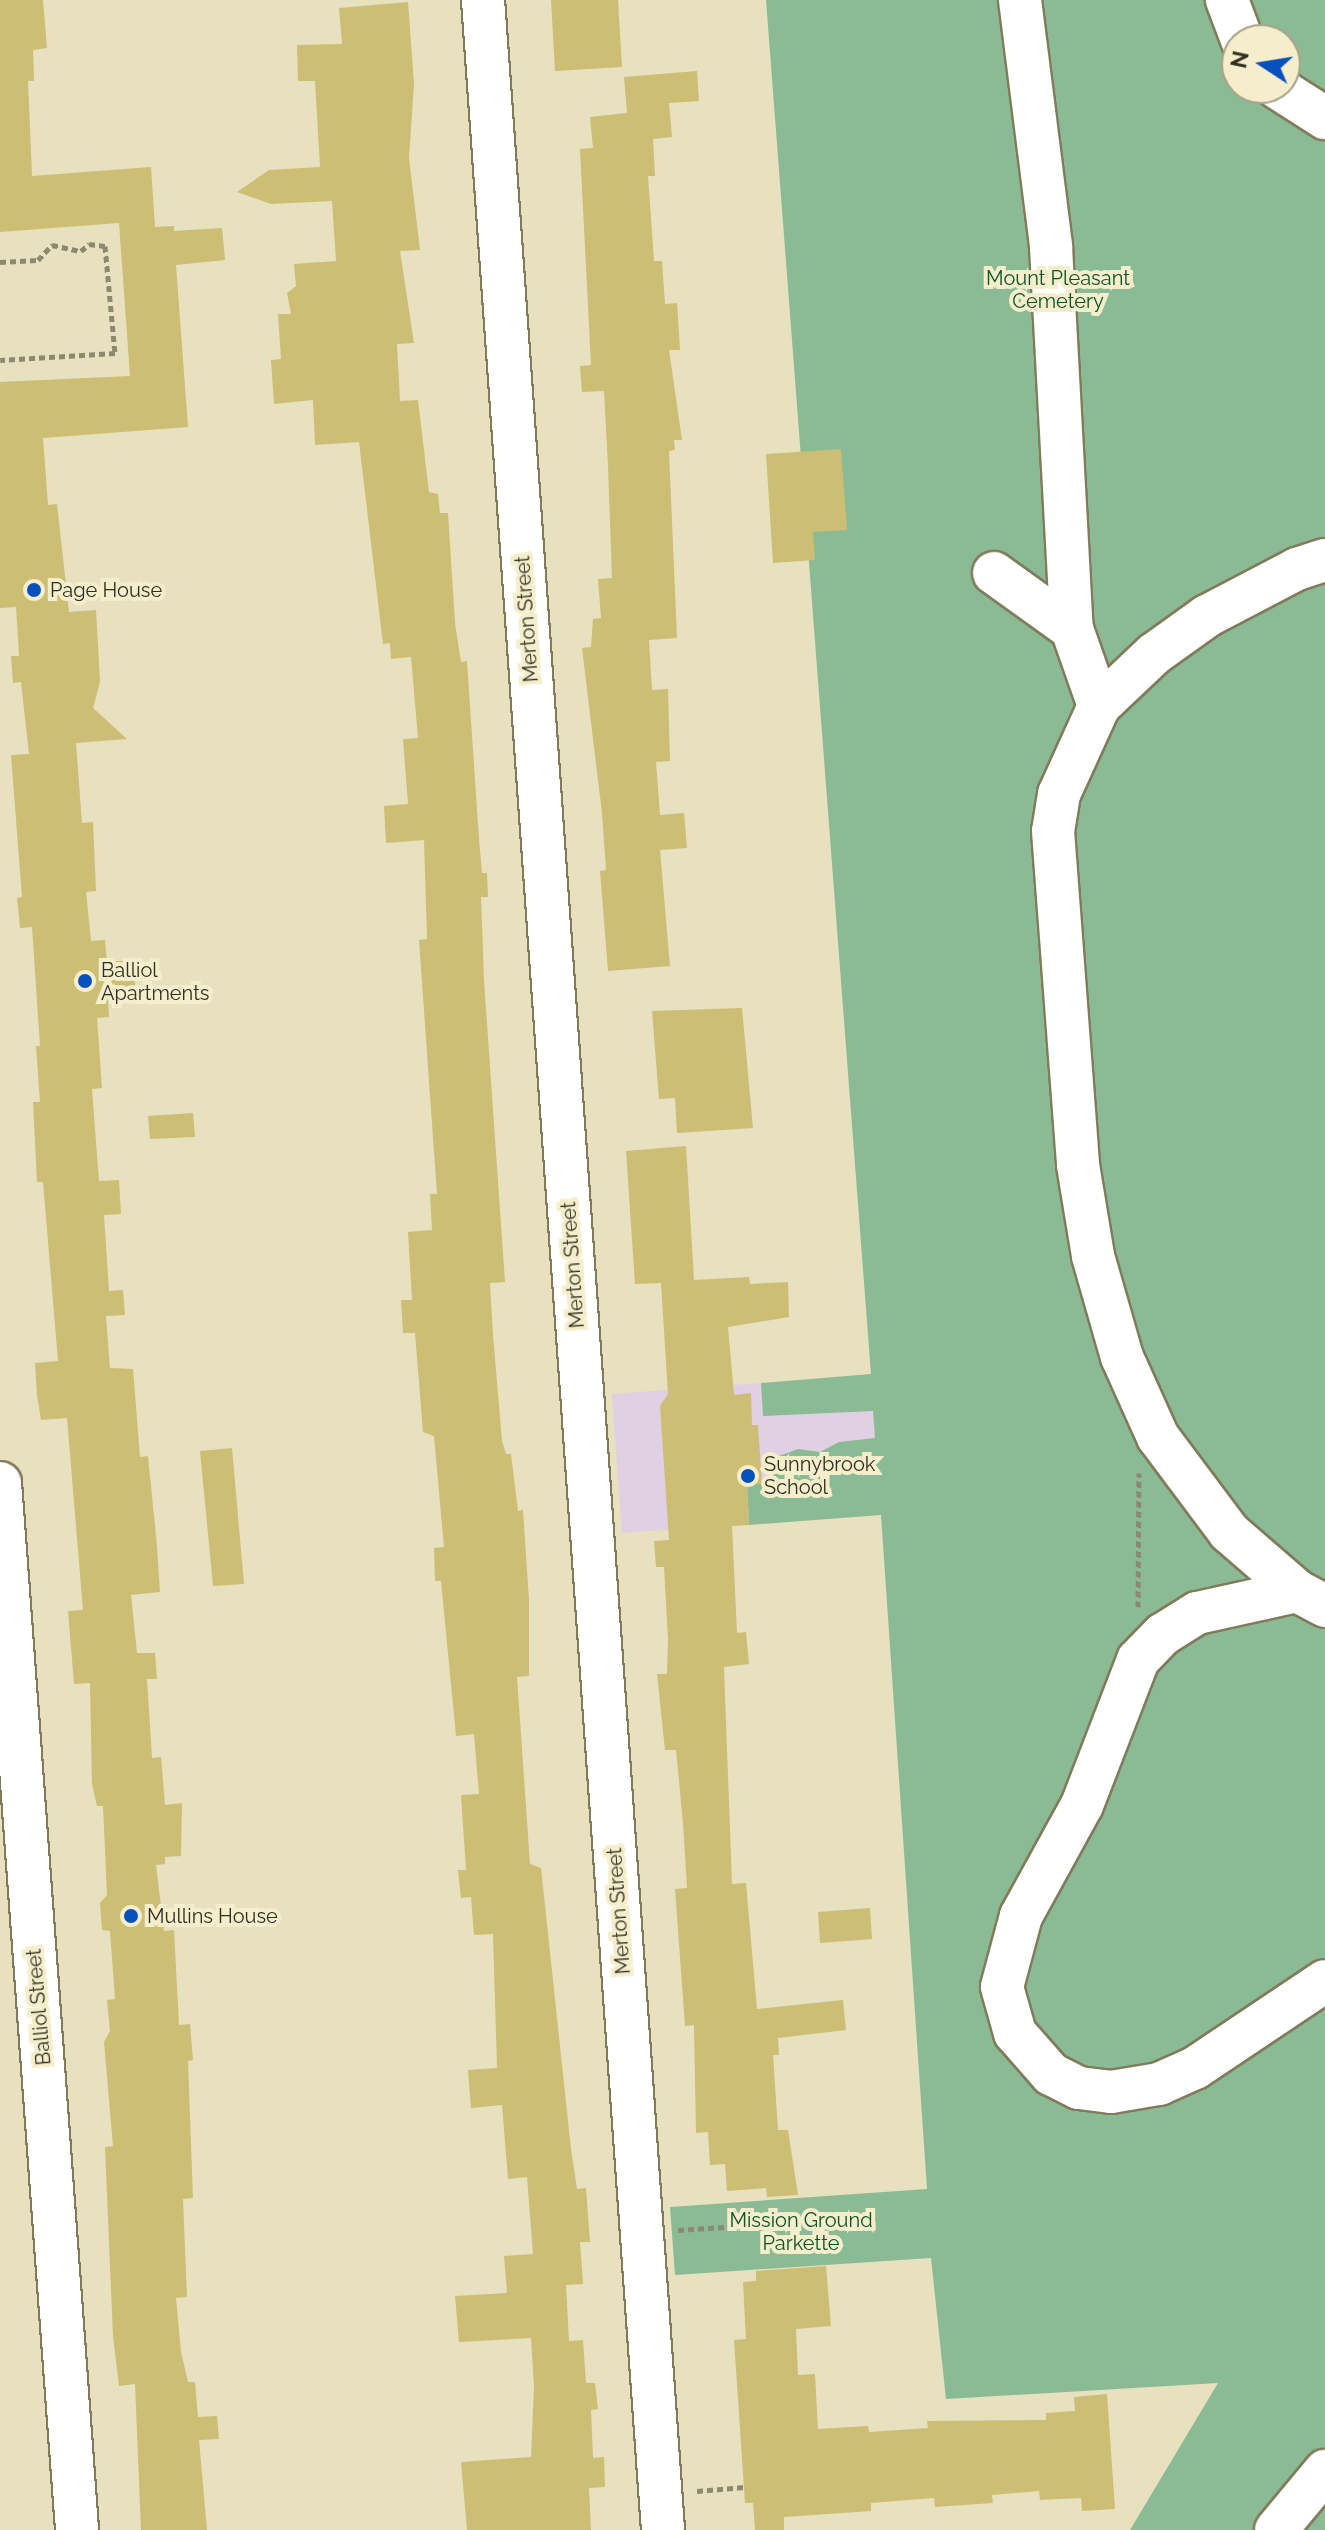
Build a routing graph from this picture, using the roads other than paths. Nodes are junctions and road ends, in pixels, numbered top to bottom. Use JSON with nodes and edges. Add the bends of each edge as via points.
{"nodes":[{"id":1,"x":483,"y":0,"type":"edge"},
{"id":2,"x":1020,"y":0,"type":"edge"},
{"id":3,"x":1227,"y":0,"type":"edge"},
{"id":4,"x":1236,"y":24,"type":"edge"},
{"id":5,"x":1301,"y":103,"type":"edge"},
{"id":6,"x":1325,"y":118,"type":"edge"},
{"id":7,"x":1325,"y":560,"type":"edge"},
{"id":8,"x":994,"y":573,"type":"dead end"},
{"id":9,"x":1072,"y":629,"type":"junction"},
{"id":10,"x":1099,"y":706,"type":"junction"},
{"id":11,"x":0,"y":1483,"type":"edge"},
{"id":12,"x":1311,"y":1599,"type":"edge"},
{"id":13,"x":1325,"y":1981,"type":"edge"},
{"id":14,"x":1325,"y":2471,"type":"edge"},
{"id":15,"x":77,"y":2530,"type":"edge"},
{"id":16,"x":663,"y":2530,"type":"edge"},
{"id":17,"x":1276,"y":2530,"type":"edge"}],
"edges":[{"from":1,"to":16,"type":"street","name":"Merton Street"},
{"from":2,"to":9,"type":"street","via":[[1051,247]]},
{"from":3,"to":4,"type":"street"},
{"from":5,"to":6,"type":"street"},
{"from":7,"to":10,"type":"street","via":[[1207,616],[1154,654]]},
{"from":8,"to":9,"type":"street"},
{"from":9,"to":10,"type":"street"},
{"from":10,"to":12,"type":"street","via":[[1059,794],[1053,831],[1078,1165],[1093,1256],[1122,1357],[1158,1437],[1229,1532]]},
{"from":11,"to":15,"type":"street","name":"Balliol Street"},
{"from":12,"to":13,"type":"street","via":[[1197,1613],[1163,1634],[1138,1660],[1082,1805],[1021,1916],[1007,1951],[1002,1987],[1015,2033],[1051,2074],[1079,2088],[1111,2092],[1159,2084],[1226,2049]]},
{"from":14,"to":17,"type":"street"}]}
